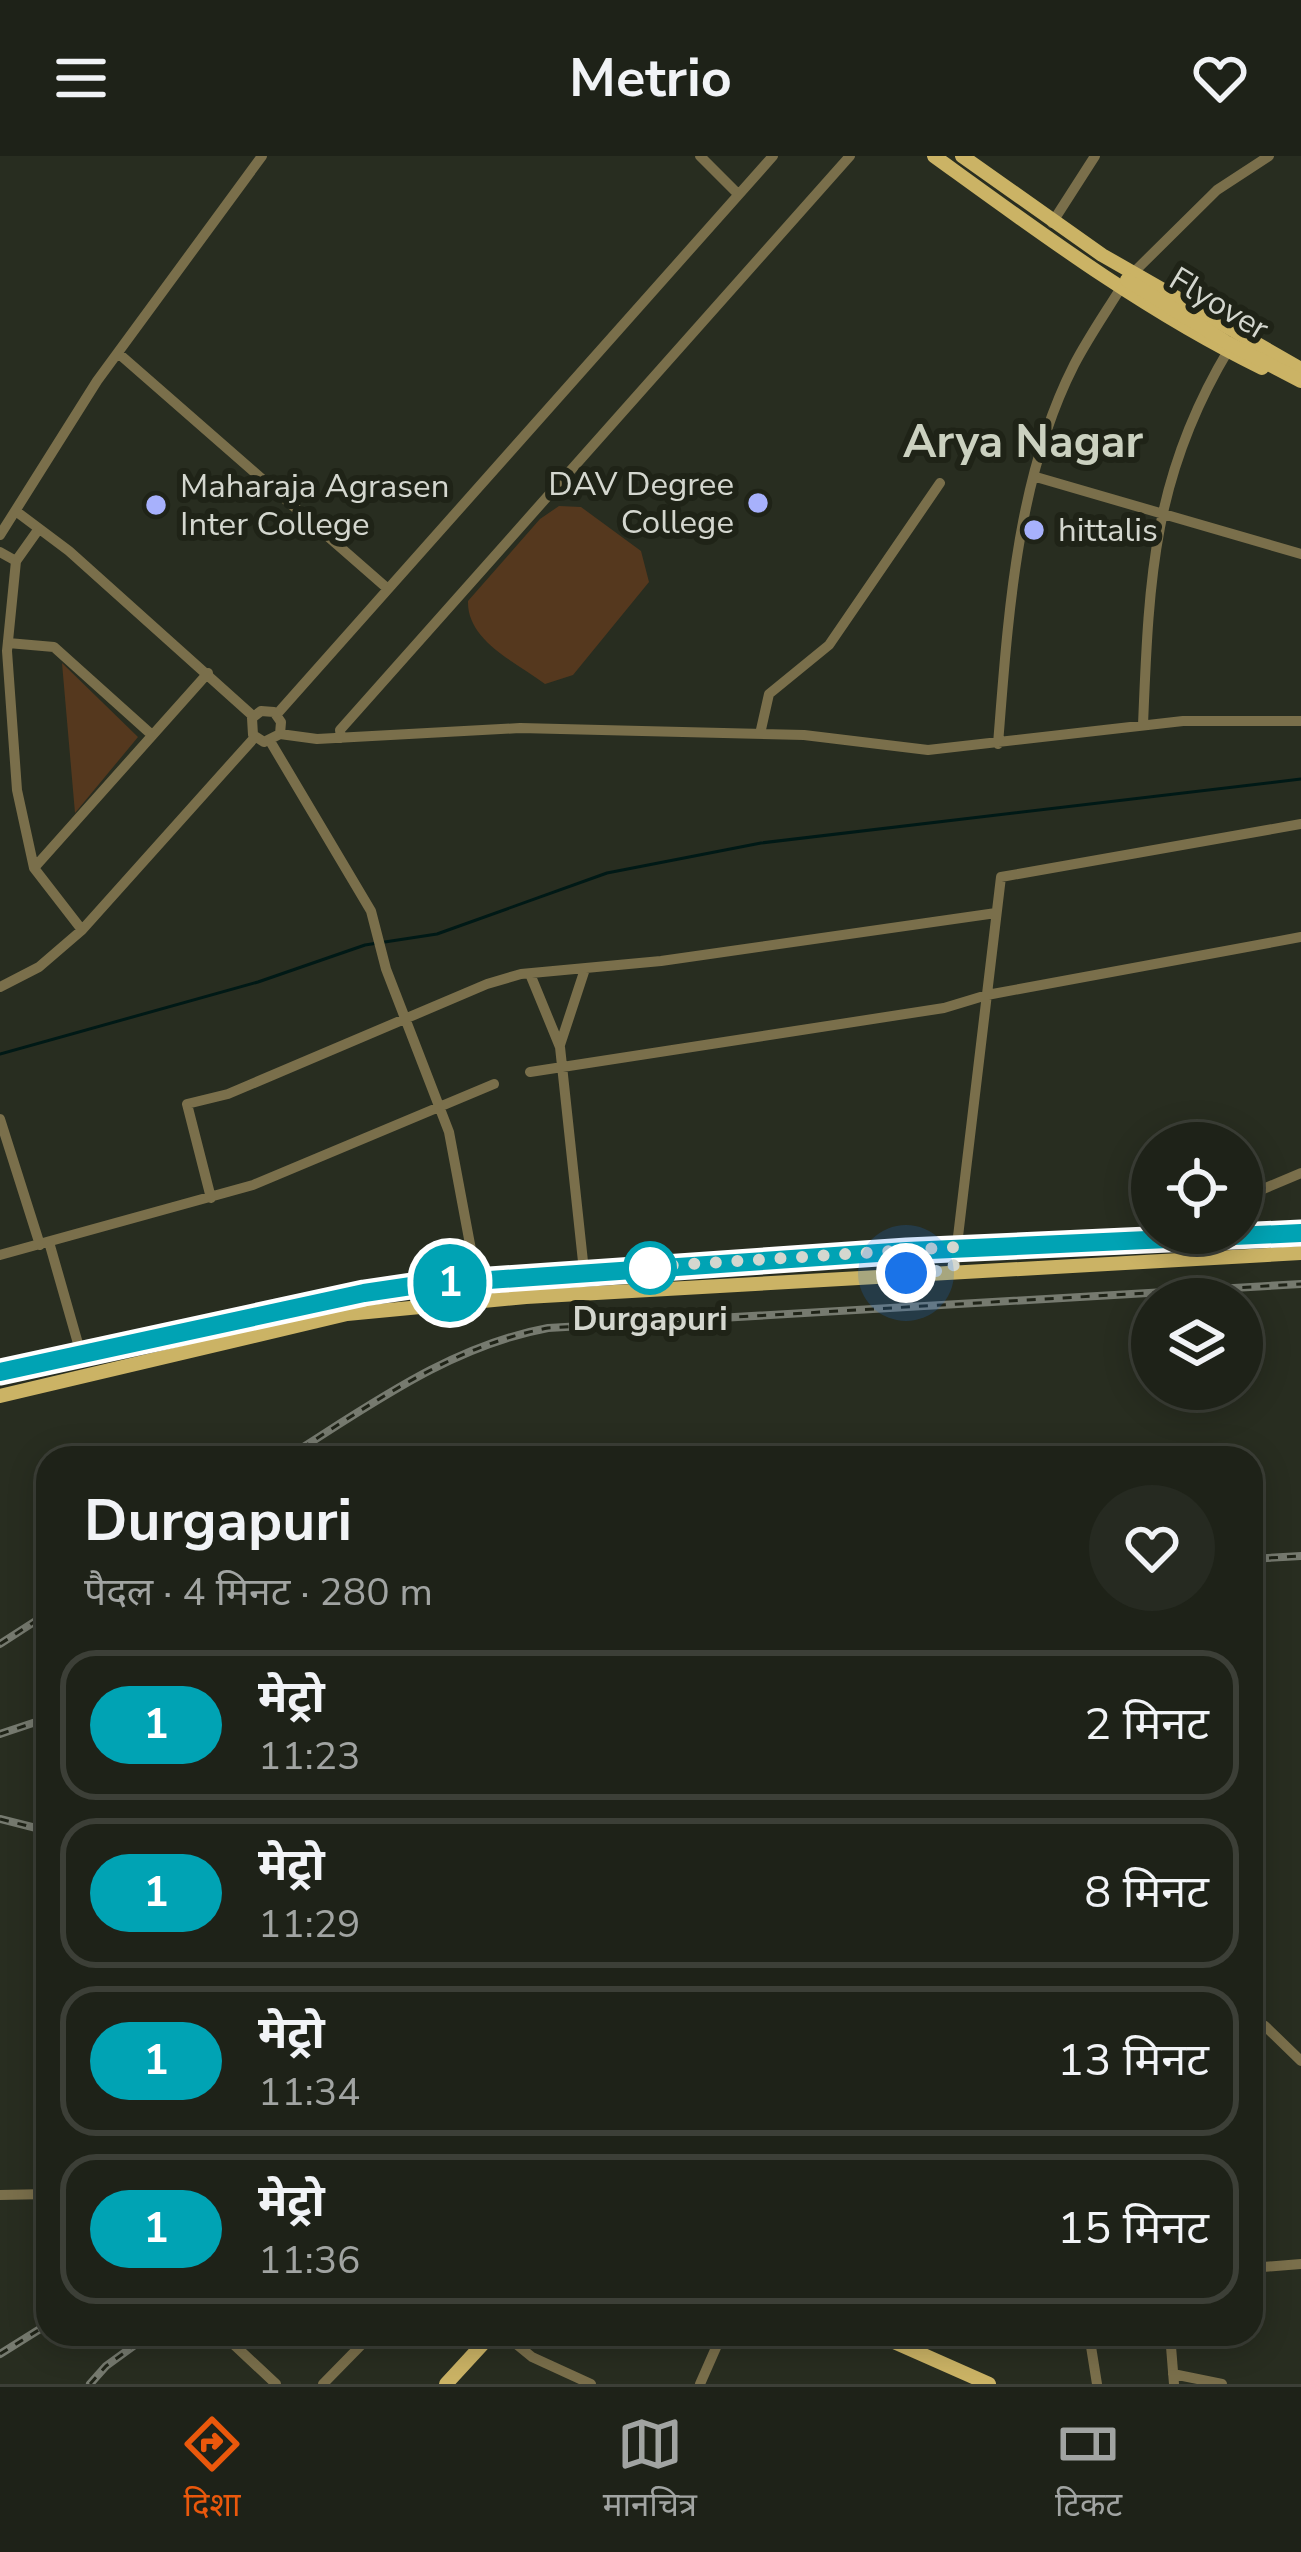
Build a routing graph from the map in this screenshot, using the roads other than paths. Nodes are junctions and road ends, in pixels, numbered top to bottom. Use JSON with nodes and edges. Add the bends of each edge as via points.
{"nodes":[{"id":1,"x":262,"y":156,"type":"edge"},
{"id":2,"x":700,"y":156,"type":"edge"},
{"id":3,"x":773,"y":156,"type":"edge"},
{"id":4,"x":850,"y":156,"type":"edge"},
{"id":5,"x":934,"y":156,"type":"edge"},
{"id":6,"x":962,"y":156,"type":"edge"},
{"id":7,"x":1095,"y":156,"type":"edge"},
{"id":8,"x":1269,"y":156,"type":"edge"},
{"id":9,"x":738,"y":194,"type":"junction"},
{"id":10,"x":1053,"y":220,"type":"junction"},
{"id":11,"x":1047,"y":238,"type":"junction"},
{"id":12,"x":1092,"y":259,"type":"junction"},
{"id":13,"x":1127,"y":280,"type":"junction"},
{"id":14,"x":1237,"y":336,"type":"junction"},
{"id":15,"x":1228,"y":351,"type":"junction"},
{"id":16,"x":118,"y":353,"type":"junction"},
{"id":17,"x":1301,"y":369,"type":"edge"},
{"id":18,"x":1301,"y":384,"type":"edge"},
{"id":19,"x":1036,"y":477,"type":"junction"},
{"id":20,"x":940,"y":483,"type":"dead end"},
{"id":21,"x":17,"y":512,"type":"junction"},
{"id":22,"x":1161,"y":515,"type":"junction"},
{"id":23,"x":38,"y":530,"type":"junction"},
{"id":24,"x":0,"y":535,"type":"edge"},
{"id":25,"x":0,"y":552,"type":"edge"},
{"id":26,"x":1301,"y":554,"type":"edge"},
{"id":27,"x":16,"y":561,"type":"junction"},
{"id":28,"x":388,"y":589,"type":"junction"},
{"id":29,"x":8,"y":643,"type":"junction"},
{"id":30,"x":208,"y":673,"type":"junction"},
{"id":31,"x":277,"y":714,"type":"junction"},
{"id":32,"x":254,"y":716,"type":"junction"},
{"id":33,"x":1301,"y":721,"type":"edge"},
{"id":34,"x":1143,"y":725,"type":"junction"},
{"id":35,"x":760,"y":734,"type":"junction"},
{"id":36,"x":152,"y":735,"type":"junction"},
{"id":37,"x":255,"y":737,"type":"junction"},
{"id":38,"x":275,"y":738,"type":"junction"},
{"id":39,"x":340,"y":738,"type":"junction"},
{"id":40,"x":998,"y":744,"type":"junction"},
{"id":41,"x":1301,"y":824,"type":"edge"},
{"id":42,"x":34,"y":868,"type":"junction"},
{"id":43,"x":997,"y":914,"type":"junction"},
{"id":44,"x":82,"y":930,"type":"junction"},
{"id":45,"x":1301,"y":938,"type":"edge"},
{"id":46,"x":585,"y":969,"type":"junction"},
{"id":47,"x":530,"y":974,"type":"junction"},
{"id":48,"x":0,"y":987,"type":"edge"},
{"id":49,"x":987,"y":995,"type":"junction"},
{"id":50,"x":406,"y":1020,"type":"junction"},
{"id":51,"x":560,"y":1047,"type":"junction"},
{"id":52,"x":562,"y":1067,"type":"junction"},
{"id":53,"x":530,"y":1072,"type":"dead end"},
{"id":54,"x":494,"y":1084,"type":"dead end"},
{"id":55,"x":440,"y":1108,"type":"junction"},
{"id":56,"x":0,"y":1119,"type":"edge"},
{"id":57,"x":4,"y":1148,"type":"edge"},
{"id":58,"x":1301,"y":1173,"type":"edge"},
{"id":59,"x":1263,"y":1189,"type":"edge"},
{"id":60,"x":212,"y":1198,"type":"junction"},
{"id":61,"x":1301,"y":1228,"type":"edge"},
{"id":62,"x":1263,"y":1230,"type":"edge"},
{"id":63,"x":1268,"y":1230,"type":"junction"},
{"id":64,"x":1131,"y":1236,"type":"edge"},
{"id":65,"x":45,"y":1243,"type":"junction"},
{"id":66,"x":956,"y":1247,"type":"junction"},
{"id":67,"x":1301,"y":1252,"type":"edge"},
{"id":68,"x":1268,"y":1254,"type":"junction"},
{"id":69,"x":0,"y":1255,"type":"edge"},
{"id":70,"x":953,"y":1270,"type":"junction"},
{"id":71,"x":584,"y":1271,"type":"junction"},
{"id":72,"x":479,"y":1279,"type":"junction"},
{"id":73,"x":481,"y":1303,"type":"junction"},
{"id":74,"x":81,"y":1354,"type":"junction"},
{"id":75,"x":0,"y":1375,"type":"edge"},
{"id":76,"x":0,"y":1396,"type":"edge"},
{"id":77,"x":1263,"y":2025,"type":"edge"},
{"id":78,"x":1301,"y":2061,"type":"edge"},
{"id":79,"x":36,"y":2194,"type":"edge"},
{"id":80,"x":0,"y":2195,"type":"edge"},
{"id":81,"x":1301,"y":2264,"type":"edge"},
{"id":82,"x":1263,"y":2267,"type":"edge"},
{"id":83,"x":236,"y":2346,"type":"edge"},
{"id":84,"x":360,"y":2346,"type":"edge"},
{"id":85,"x":481,"y":2346,"type":"edge"},
{"id":86,"x":519,"y":2346,"type":"edge"},
{"id":87,"x":717,"y":2346,"type":"edge"},
{"id":88,"x":903,"y":2346,"type":"edge"},
{"id":89,"x":1091,"y":2346,"type":"edge"},
{"id":90,"x":1170,"y":2346,"type":"edge"},
{"id":91,"x":1174,"y":2379,"type":"edge"},
{"id":92,"x":276,"y":2384,"type":"edge"},
{"id":93,"x":323,"y":2384,"type":"edge"},
{"id":94,"x":446,"y":2384,"type":"edge"},
{"id":95,"x":591,"y":2384,"type":"edge"},
{"id":96,"x":700,"y":2384,"type":"edge"},
{"id":97,"x":989,"y":2384,"type":"edge"},
{"id":98,"x":1097,"y":2384,"type":"edge"},
{"id":99,"x":1222,"y":2384,"type":"edge"}],
"edges":[{"from":1,"to":16,"type":"street"},
{"from":2,"to":9,"type":"street"},
{"from":3,"to":9,"type":"street"},
{"from":4,"to":39,"type":"street"},
{"from":5,"to":11,"type":"main road"},
{"from":6,"to":10,"type":"main road"},
{"from":7,"to":10,"type":"street"},
{"from":8,"to":13,"type":"street","via":[[1217,190]]},
{"from":9,"to":28,"type":"street"},
{"from":10,"to":11,"type":"street"},
{"from":10,"to":12,"type":"main road"},
{"from":11,"to":12,"type":"main road"},
{"from":12,"to":13,"type":"main road"},
{"from":12,"to":13,"type":"main road","name":"Flyover"},
{"from":13,"to":14,"type":"main road"},
{"from":13,"to":15,"type":"main road"},
{"from":13,"to":18,"type":"main road","name":"Flyover","bridge":true},
{"from":13,"to":19,"type":"street","via":[[1073,367]]},
{"from":14,"to":15,"type":"street"},
{"from":14,"to":17,"type":"main road"},
{"from":15,"to":18,"type":"main road"},
{"from":15,"to":22,"type":"street","via":[[1190,424]]},
{"from":16,"to":21,"type":"street"},
{"from":16,"to":28,"type":"street"},
{"from":19,"to":22,"type":"street"},
{"from":19,"to":40,"type":"street","via":[[1010,594]]},
{"from":20,"to":35,"type":"street","via":[[829,645],[769,694]]},
{"from":21,"to":23,"type":"street"},
{"from":21,"to":24,"type":"street"},
{"from":22,"to":26,"type":"street"},
{"from":22,"to":34,"type":"street"},
{"from":23,"to":27,"type":"street"},
{"from":23,"to":30,"type":"street"},
{"from":25,"to":27,"type":"street"},
{"from":27,"to":29,"type":"street"},
{"from":28,"to":31,"type":"street"},
{"from":29,"to":36,"type":"street","via":[[54,647]]},
{"from":29,"to":42,"type":"street","via":[[17,790]]},
{"from":30,"to":32,"type":"street"},
{"from":30,"to":36,"type":"street"},
{"from":31,"to":32,"type":"street"},
{"from":31,"to":38,"type":"street"},
{"from":32,"to":37,"type":"street"},
{"from":33,"to":34,"type":"street"},
{"from":34,"to":40,"type":"street"},
{"from":35,"to":39,"type":"street","via":[[520,728]]},
{"from":35,"to":40,"type":"street","via":[[928,750]]},
{"from":36,"to":42,"type":"street"},
{"from":37,"to":38,"type":"street"},
{"from":37,"to":44,"type":"street"},
{"from":38,"to":39,"type":"street"},
{"from":38,"to":50,"type":"street","via":[[371,910]]},
{"from":41,"to":43,"type":"street","via":[[1001,877]]},
{"from":42,"to":44,"type":"street"},
{"from":43,"to":46,"type":"street"},
{"from":43,"to":49,"type":"street"},
{"from":44,"to":48,"type":"street","via":[[40,967]]},
{"from":45,"to":49,"type":"street"},
{"from":46,"to":47,"type":"street"},
{"from":46,"to":51,"type":"street"},
{"from":47,"to":50,"type":"street"},
{"from":47,"to":51,"type":"street"},
{"from":49,"to":52,"type":"street"},
{"from":49,"to":66,"type":"street"},
{"from":50,"to":55,"type":"street"},
{"from":50,"to":60,"type":"street","via":[[187,1104]]},
{"from":51,"to":52,"type":"street"},
{"from":52,"to":53,"type":"street"},
{"from":52,"to":71,"type":"street"},
{"from":54,"to":55,"type":"street"},
{"from":55,"to":60,"type":"street"},
{"from":55,"to":72,"type":"street"},
{"from":56,"to":57,"type":"street"},
{"from":57,"to":65,"type":"street"},
{"from":58,"to":59,"type":"street"},
{"from":60,"to":65,"type":"street"},
{"from":61,"to":63,"type":"main road"},
{"from":62,"to":63,"type":"main road"},
{"from":63,"to":68,"type":"main road"},
{"from":64,"to":66,"type":"main road"},
{"from":65,"to":69,"type":"street"},
{"from":65,"to":74,"type":"street"},
{"from":66,"to":70,"type":"street"},
{"from":66,"to":71,"type":"main road"},
{"from":67,"to":68,"type":"main road"},
{"from":68,"to":70,"type":"main road"},
{"from":70,"to":73,"type":"main road"},
{"from":71,"to":72,"type":"main road"},
{"from":72,"to":73,"type":"street"},
{"from":72,"to":74,"type":"main road","via":[[333,1294]]},
{"from":73,"to":76,"type":"main road","via":[[347,1314]]},
{"from":74,"to":75,"type":"main road"},
{"from":77,"to":78,"type":"street"},
{"from":79,"to":80,"type":"street"},
{"from":81,"to":82,"type":"street"},
{"from":83,"to":92,"type":"street"},
{"from":84,"to":93,"type":"street"},
{"from":85,"to":94,"type":"main road"},
{"from":86,"to":95,"type":"street"},
{"from":87,"to":96,"type":"street"},
{"from":88,"to":97,"type":"main road"},
{"from":89,"to":98,"type":"street"},
{"from":90,"to":91,"type":"street"},
{"from":91,"to":99,"type":"street"}]}
